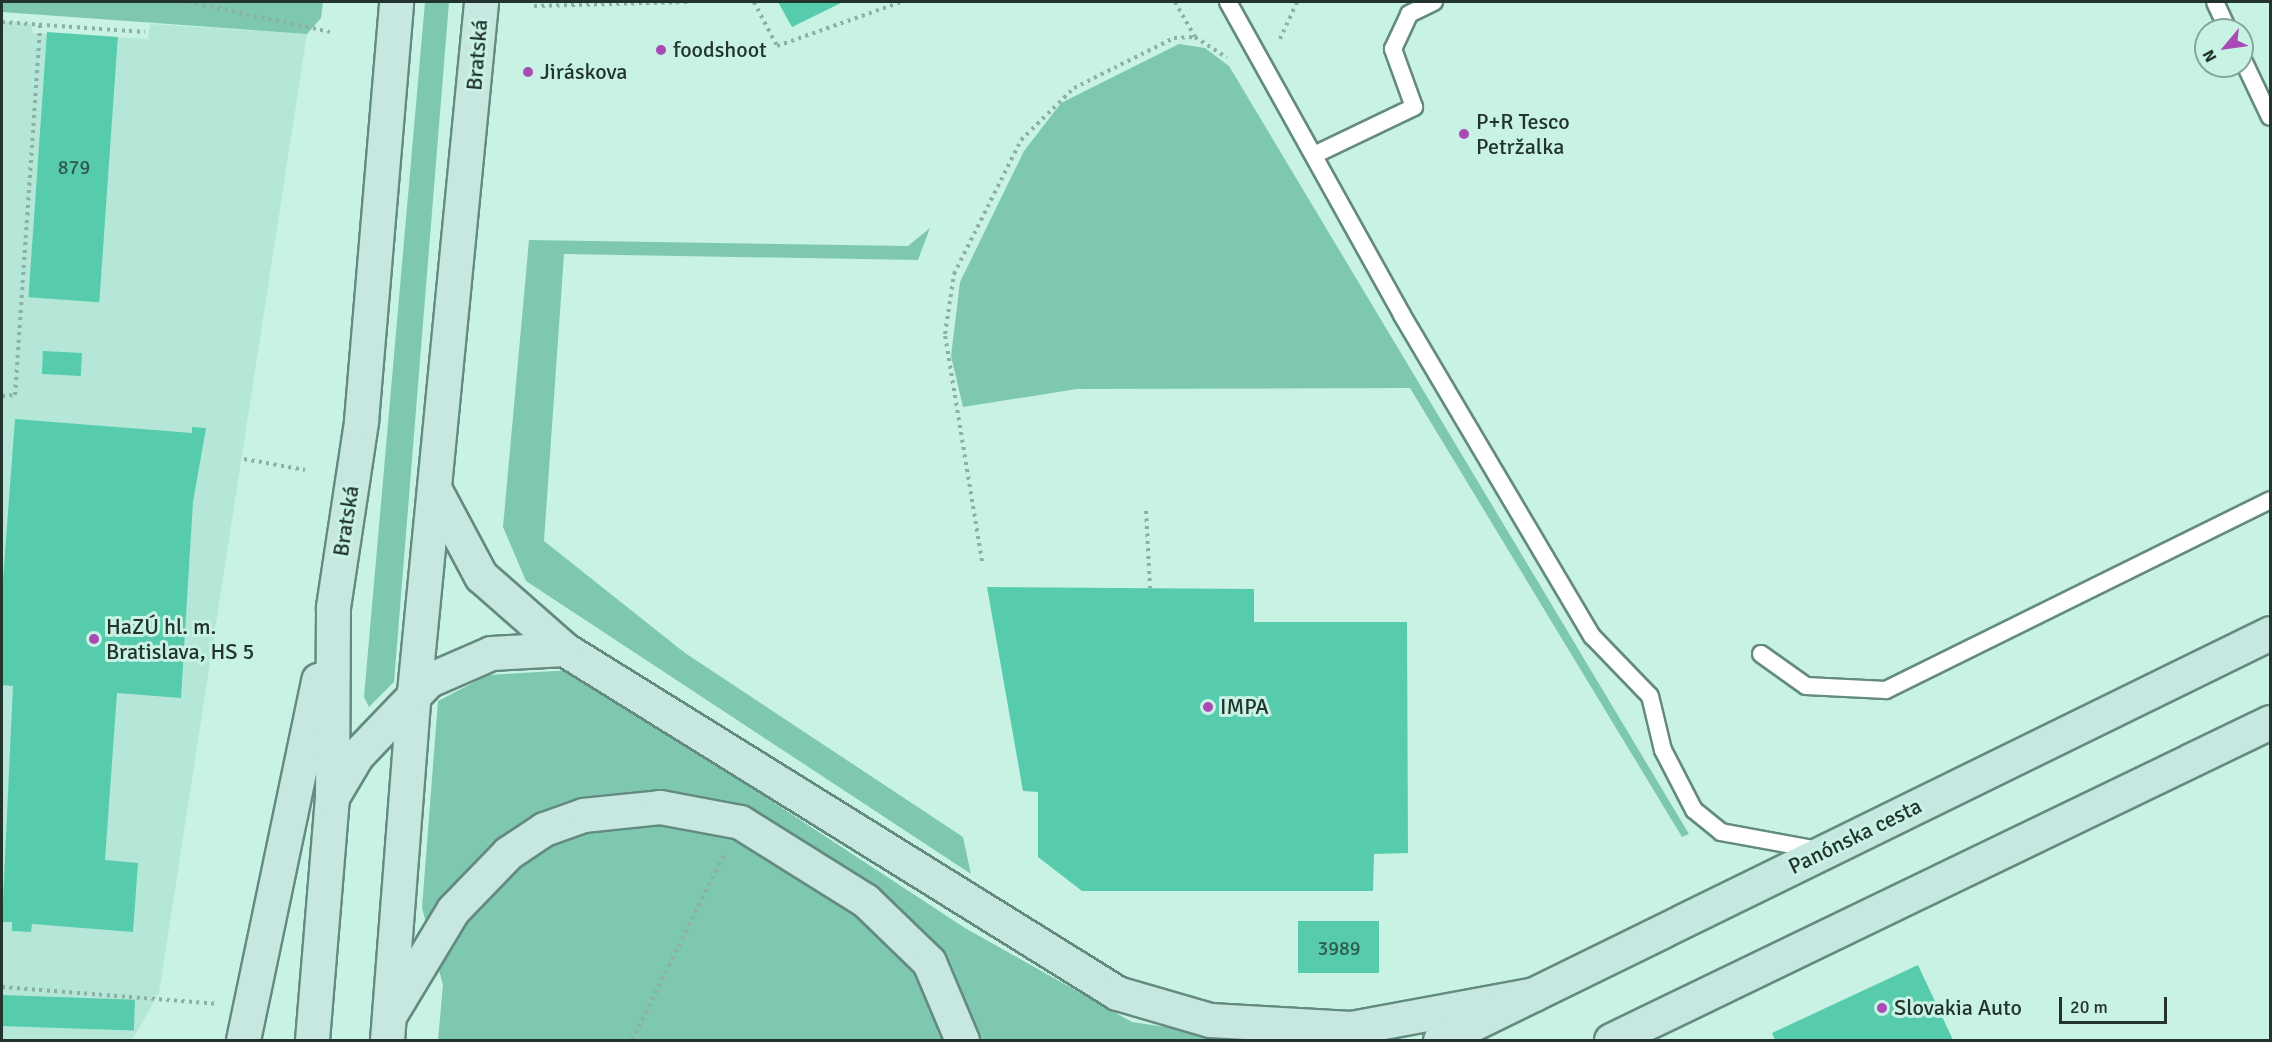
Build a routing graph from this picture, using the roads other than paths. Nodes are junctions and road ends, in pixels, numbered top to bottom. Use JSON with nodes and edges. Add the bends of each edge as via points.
{"nodes":[{"id":1,"x":396,"y":2,"type":"edge"},
{"id":2,"x":481,"y":2,"type":"edge"},
{"id":3,"x":1228,"y":2,"type":"edge"},
{"id":4,"x":1434,"y":2,"type":"edge"},
{"id":5,"x":2215,"y":2,"type":"edge"},
{"id":6,"x":2222,"y":18,"type":"edge"},
{"id":7,"x":2252,"y":78,"type":"edge"},
{"id":8,"x":2271,"y":117,"type":"edge"},
{"id":9,"x":1314,"y":154,"type":"junction"},
{"id":10,"x":435,"y":490,"type":"junction"},
{"id":11,"x":2271,"y":500,"type":"edge"},
{"id":12,"x":333,"y":607,"type":"junction"},
{"id":13,"x":2271,"y":633,"type":"edge"},
{"id":14,"x":564,"y":649,"type":"junction"},
{"id":15,"x":1761,"y":654,"type":"dead end"},
{"id":16,"x":414,"y":692,"type":"junction"},
{"id":17,"x":2271,"y":722,"type":"edge"},
{"id":18,"x":332,"y":798,"type":"junction"},
{"id":19,"x":1824,"y":851,"type":"junction"},
{"id":20,"x":1534,"y":994,"type":"junction"},
{"id":21,"x":388,"y":1028,"type":"edge"},
{"id":22,"x":1616,"y":1039,"type":"edge"},
{"id":23,"x":243,"y":1041,"type":"edge"},
{"id":24,"x":312,"y":1041,"type":"edge"},
{"id":25,"x":962,"y":1041,"type":"edge"},
{"id":26,"x":1440,"y":1041,"type":"edge"}],
"edges":[{"from":1,"to":12,"type":"main road","name":"Bratská","via":[[361,421]]},
{"from":2,"to":10,"type":"main road","name":"Bratská"},
{"from":3,"to":9,"type":"lane"},
{"from":4,"to":9,"type":"lane","via":[[1409,14],[1393,49],[1414,107]]},
{"from":5,"to":6,"type":"lane"},
{"from":7,"to":8,"type":"lane"},
{"from":9,"to":19,"type":"lane","via":[[1592,636],[1650,696],[1663,750],[1703,821],[1732,835]]},
{"from":10,"to":14,"type":"main road","via":[[487,582]]},
{"from":10,"to":16,"type":"main road","name":"Bratská"},
{"from":11,"to":15,"type":"lane","via":[[1886,690],[1806,687]]},
{"from":12,"to":18,"type":"main road","name":"Bratská"},
{"from":12,"to":23,"type":"main road"},
{"from":13,"to":19,"type":"main road","name":"Panónska cesta"},
{"from":14,"to":16,"type":"main road","via":[[510,649],[472,657]]},
{"from":14,"to":20,"type":"main road","via":[[779,779],[1032,944],[1138,1001],[1254,1026],[1351,1028]]},
{"from":16,"to":18,"type":"main road","via":[[357,755]]},
{"from":16,"to":21,"type":"main road","name":"Bratská"},
{"from":17,"to":22,"type":"main road"},
{"from":18,"to":24,"type":"main road","name":"Bratská"},
{"from":19,"to":20,"type":"main road","name":"Panónska cesta"},
{"from":20,"to":26,"type":"main road","name":"Panónska cesta"},
{"from":21,"to":25,"type":"main road","via":[[453,910],[492,866],[544,829],[593,813],[642,807],[741,822],[848,889],[908,937],[935,972]]}]}
